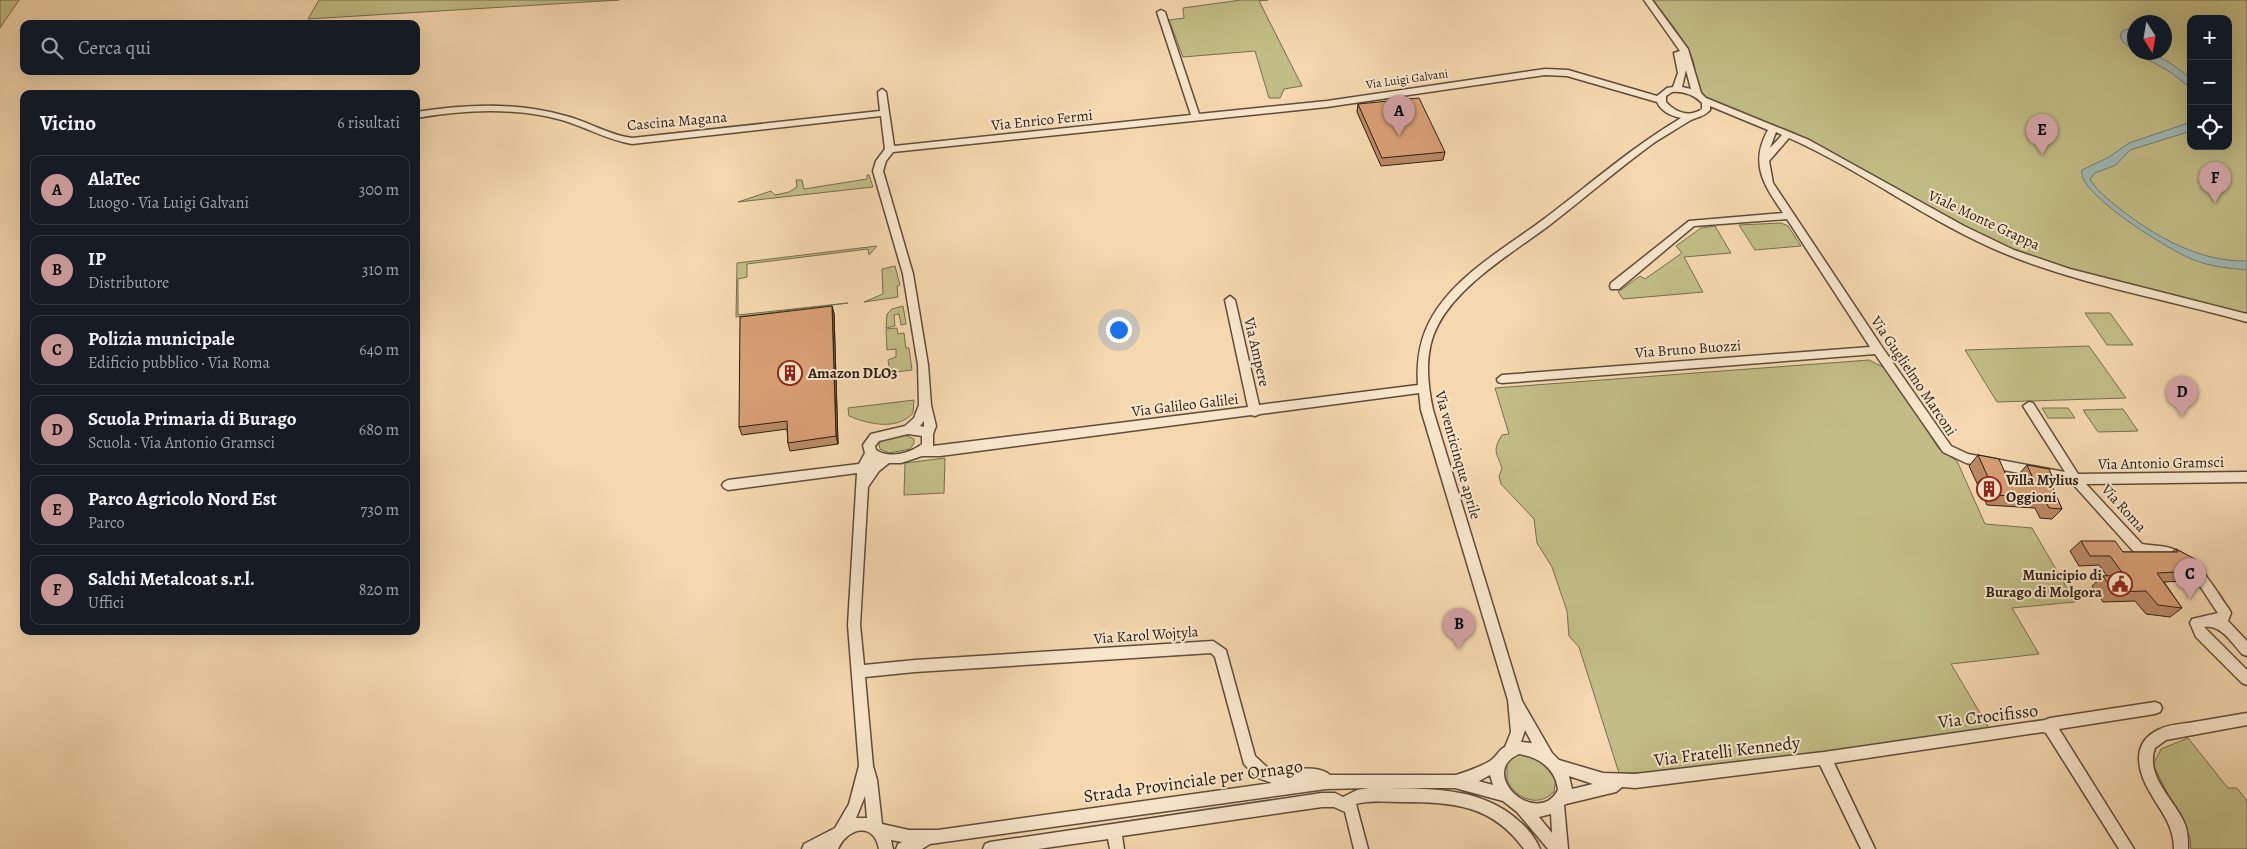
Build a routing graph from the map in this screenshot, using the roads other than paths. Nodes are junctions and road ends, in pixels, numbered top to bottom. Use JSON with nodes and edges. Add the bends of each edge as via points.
{"nodes":[{"id":1,"x":1648,"y":0,"type":"edge"},
{"id":2,"x":1161,"y":12,"type":"dead end"},
{"id":3,"x":1665,"y":24,"type":"junction"},
{"id":4,"x":1677,"y":89,"type":"junction"},
{"id":5,"x":882,"y":92,"type":"dead end"},
{"id":6,"x":1697,"y":94,"type":"junction"},
{"id":7,"x":1663,"y":96,"type":"junction"},
{"id":8,"x":1705,"y":100,"type":"junction"},
{"id":9,"x":1667,"y":109,"type":"junction"},
{"id":10,"x":885,"y":113,"type":"junction"},
{"id":11,"x":420,"y":114,"type":"edge"},
{"id":12,"x":1702,"y":114,"type":"junction"},
{"id":13,"x":1692,"y":116,"type":"junction"},
{"id":14,"x":1196,"y":118,"type":"junction"},
{"id":15,"x":1752,"y":122,"type":"junction"},
{"id":16,"x":1773,"y":129,"type":"junction"},
{"id":17,"x":1788,"y":134,"type":"junction"},
{"id":18,"x":890,"y":149,"type":"junction"},
{"id":19,"x":1632,"y":156,"type":"junction"},
{"id":20,"x":1766,"y":159,"type":"junction"},
{"id":21,"x":1790,"y":216,"type":"junction"},
{"id":22,"x":1615,"y":286,"type":"dead end"},
{"id":23,"x":1230,"y":300,"type":"dead end"},
{"id":24,"x":2247,"y":318,"type":"edge"},
{"id":25,"x":1878,"y":350,"type":"junction"},
{"id":26,"x":1502,"y":378,"type":"dead end"},
{"id":27,"x":1423,"y":388,"type":"junction"},
{"id":28,"x":925,"y":405,"type":"junction"},
{"id":29,"x":2029,"y":406,"type":"dead end"},
{"id":30,"x":1255,"y":412,"type":"junction"},
{"id":31,"x":908,"y":430,"type":"junction"},
{"id":32,"x":928,"y":437,"type":"junction"},
{"id":33,"x":951,"y":450,"type":"junction"},
{"id":34,"x":922,"y":452,"type":"junction"},
{"id":35,"x":871,"y":453,"type":"junction"},
{"id":36,"x":888,"y":458,"type":"junction"},
{"id":37,"x":863,"y":468,"type":"junction"},
{"id":38,"x":2247,"y":477,"type":"edge"},
{"id":39,"x":2075,"y":479,"type":"junction"},
{"id":40,"x":728,"y":485,"type":"dead end"},
{"id":41,"x":863,"y":485,"type":"junction"},
{"id":42,"x":2208,"y":619,"type":"junction"},
{"id":43,"x":2247,"y":650,"type":"edge"},
{"id":44,"x":858,"y":672,"type":"junction"},
{"id":45,"x":2247,"y":680,"type":"edge"},
{"id":46,"x":1515,"y":700,"type":"junction"},
{"id":47,"x":2155,"y":708,"type":"dead end"},
{"id":48,"x":2247,"y":719,"type":"edge"},
{"id":49,"x":2050,"y":728,"type":"junction"},
{"id":50,"x":1511,"y":750,"type":"junction"},
{"id":51,"x":1546,"y":755,"type":"junction"},
{"id":52,"x":1824,"y":758,"type":"junction"},
{"id":53,"x":1498,"y":764,"type":"junction"},
{"id":54,"x":866,"y":766,"type":"junction"},
{"id":55,"x":1558,"y":766,"type":"junction"},
{"id":56,"x":1346,"y":781,"type":"junction"},
{"id":57,"x":1455,"y":781,"type":"junction"},
{"id":58,"x":1635,"y":781,"type":"junction"},
{"id":59,"x":1505,"y":795,"type":"junction"},
{"id":60,"x":1559,"y":800,"type":"junction"},
{"id":61,"x":1345,"y":803,"type":"junction"},
{"id":62,"x":1520,"y":807,"type":"junction"},
{"id":63,"x":877,"y":829,"type":"junction"},
{"id":64,"x":1114,"y":830,"type":"junction"},
{"id":65,"x":838,"y":833,"type":"junction"},
{"id":66,"x":938,"y":837,"type":"junction"},
{"id":67,"x":808,"y":849,"type":"edge"},
{"id":68,"x":830,"y":849,"type":"edge"},
{"id":69,"x":886,"y":849,"type":"edge"},
{"id":70,"x":902,"y":849,"type":"edge"},
{"id":71,"x":990,"y":849,"type":"edge"},
{"id":72,"x":1117,"y":849,"type":"edge"},
{"id":73,"x":1360,"y":849,"type":"edge"},
{"id":74,"x":1533,"y":849,"type":"edge"},
{"id":75,"x":1559,"y":849,"type":"edge"},
{"id":76,"x":1868,"y":849,"type":"edge"},
{"id":77,"x":2127,"y":849,"type":"edge"},
{"id":78,"x":2182,"y":849,"type":"edge"}],
"edges":[{"from":1,"to":3,"type":"street"},
{"from":2,"to":14,"type":"street"},
{"from":3,"to":4,"type":"street","via":[[1682,68]]},
{"from":3,"to":6,"type":"street","via":[[1686,54]]},
{"from":4,"to":6,"type":"street"},
{"from":4,"to":7,"type":"street"},
{"from":5,"to":10,"type":"street"},
{"from":6,"to":8,"type":"street","name":"Viale Monte Grappa"},
{"from":7,"to":9,"type":"street"},
{"from":7,"to":14,"type":"street","name":"Via Luigi Galvani","via":[[1561,72],[1545,72],[1327,104]]},
{"from":8,"to":12,"type":"street","via":[[1707,108]]},
{"from":8,"to":15,"type":"street","name":"Viale Monte Grappa"},
{"from":9,"to":13,"type":"street","via":[[1678,115]]},
{"from":9,"to":19,"type":"street","name":"Via venticinque aprile","via":[[1668,121]]},
{"from":10,"to":11,"type":"street","name":"Cascina Magana","via":[[632,141],[564,118],[512,107],[472,107]]},
{"from":10,"to":18,"type":"street"},
{"from":12,"to":13,"type":"street","name":"Viale Monte Grappa"},
{"from":12,"to":15,"type":"street","name":"Viale Monte Grappa"},
{"from":13,"to":19,"type":"street","name":"Via venticinque aprile"},
{"from":14,"to":18,"type":"street","name":"Via Enrico Fermi"},
{"from":15,"to":16,"type":"street","name":"Viale Monte Grappa"},
{"from":16,"to":17,"type":"street","name":"Viale Monte Grappa"},
{"from":16,"to":20,"type":"street","name":"Via Guglielmo Marconi","via":[[1767,141]]},
{"from":17,"to":20,"type":"street"},
{"from":17,"to":24,"type":"street","name":"Viale Monte Grappa","via":[[1825,151],[1949,224],[2010,252],[2101,282]]},
{"from":18,"to":28,"type":"street","via":[[878,171],[908,274],[923,365]]},
{"from":19,"to":27,"type":"street","name":"Via venticinque aprile","via":[[1484,270],[1447,304],[1433,323],[1426,342]]},
{"from":20,"to":21,"type":"street","name":"Via Guglielmo Marconi","via":[[1764,174]]},
{"from":21,"to":22,"type":"street","via":[[1692,223]]},
{"from":21,"to":25,"type":"street","name":"Via Guglielmo Marconi"},
{"from":23,"to":30,"type":"street","name":"Via Ampere"},
{"from":25,"to":26,"type":"street","name":"Via Bruno Buozzi"},
{"from":25,"to":39,"type":"street","name":"Via Guglielmo Marconi","via":[[1946,449],[1966,458]]},
{"from":27,"to":30,"type":"street","name":"Via Galileo Galilei"},
{"from":27,"to":46,"type":"street","name":"Via venticinque aprile","via":[[1437,446]]},
{"from":28,"to":31,"type":"street","via":[[918,421]]},
{"from":28,"to":32,"type":"street","via":[[930,426]]},
{"from":29,"to":39,"type":"street"},
{"from":30,"to":33,"type":"street","name":"Via Galileo Galilei"},
{"from":31,"to":32,"type":"street","via":[[921,430]]},
{"from":31,"to":35,"type":"street","via":[[875,437],[869,445]]},
{"from":32,"to":33,"type":"street"},
{"from":32,"to":34,"type":"street"},
{"from":33,"to":34,"type":"street","name":"Via Galileo Galilei"},
{"from":34,"to":36,"type":"street","name":"Via Galileo Galilei"},
{"from":35,"to":36,"type":"street","via":[[878,458]]},
{"from":35,"to":37,"type":"street"},
{"from":36,"to":41,"type":"street","via":[[875,468]]},
{"from":37,"to":40,"type":"street"},
{"from":37,"to":41,"type":"street"},
{"from":38,"to":39,"type":"street","name":"Via Antonio Gramsci"},
{"from":39,"to":42,"type":"street","name":"Via Roma","via":[[2138,548],[2146,552],[2171,553],[2188,565],[2225,613],[2223,618]]},
{"from":41,"to":44,"type":"street","via":[[854,625]]},
{"from":42,"to":43,"type":"street","via":[[2224,625]]},
{"from":42,"to":45,"type":"street","via":[[2196,622],[2201,632]]},
{"from":44,"to":54,"type":"street"},
{"from":44,"to":56,"type":"street","name":"Via Karol Wojtyla","via":[[1213,648],[1221,654],[1249,759],[1259,771],[1272,778],[1300,775]]},
{"from":46,"to":50,"type":"street","name":"Via venticinque aprile","via":[[1518,732]]},
{"from":46,"to":51,"type":"street","name":"Via venticinque aprile"},
{"from":47,"to":49,"type":"street","name":"Via Crocifisso","via":[[2050,724]]},
{"from":48,"to":78,"type":"street","via":[[2163,734],[2149,744],[2145,759],[2151,778],[2175,820],[2183,841]]},
{"from":49,"to":52,"type":"street","name":"Via Crocifisso","via":[[2043,726]]},
{"from":49,"to":77,"type":"street"},
{"from":50,"to":51,"type":"street","via":[[1528,748]]},
{"from":50,"to":53,"type":"street"},
{"from":51,"to":55,"type":"street"},
{"from":52,"to":58,"type":"street","name":"Via Fratelli Kennedy"},
{"from":52,"to":76,"type":"street"},
{"from":53,"to":57,"type":"street","name":"Strada Provinciale per Ornago"},
{"from":53,"to":59,"type":"street","via":[[1497,780]]},
{"from":54,"to":63,"type":"street"},
{"from":54,"to":65,"type":"street","via":[[856,806]]},
{"from":55,"to":58,"type":"street","name":"Via Fratelli Kennedy","via":[[1603,780]]},
{"from":55,"to":60,"type":"street","via":[[1564,783]]},
{"from":56,"to":57,"type":"street","name":"Strada Provinciale per Ornago"},
{"from":56,"to":66,"type":"street","name":"Strada Provinciale per Ornago"},
{"from":57,"to":59,"type":"street","name":"Strada Provinciale per Ornago"},
{"from":58,"to":60,"type":"street","name":"Via Fratelli Kennedy"},
{"from":59,"to":62,"type":"street"},
{"from":60,"to":62,"type":"street","via":[[1541,810]]},
{"from":60,"to":75,"type":"street"},
{"from":61,"to":64,"type":"street","via":[[1322,800]]},
{"from":61,"to":73,"type":"street","via":[[1354,816]]},
{"from":61,"to":74,"type":"street","via":[[1361,795],[1452,796],[1473,800],[1512,823]]},
{"from":62,"to":75,"type":"street"},
{"from":63,"to":65,"type":"street","name":"Strada Provinciale per Ornago","via":[[857,824]]},
{"from":63,"to":66,"type":"street","name":"Strada Provinciale per Ornago","via":[[909,837]]},
{"from":63,"to":69,"type":"street","via":[[884,838]]},
{"from":64,"to":71,"type":"street"},
{"from":64,"to":72,"type":"street"},
{"from":65,"to":67,"type":"street","name":"Strada Provinciale per Ornago"},
{"from":65,"to":68,"type":"street"},
{"from":66,"to":70,"type":"street","name":"Strada Provinciale per Ornago"}]}
